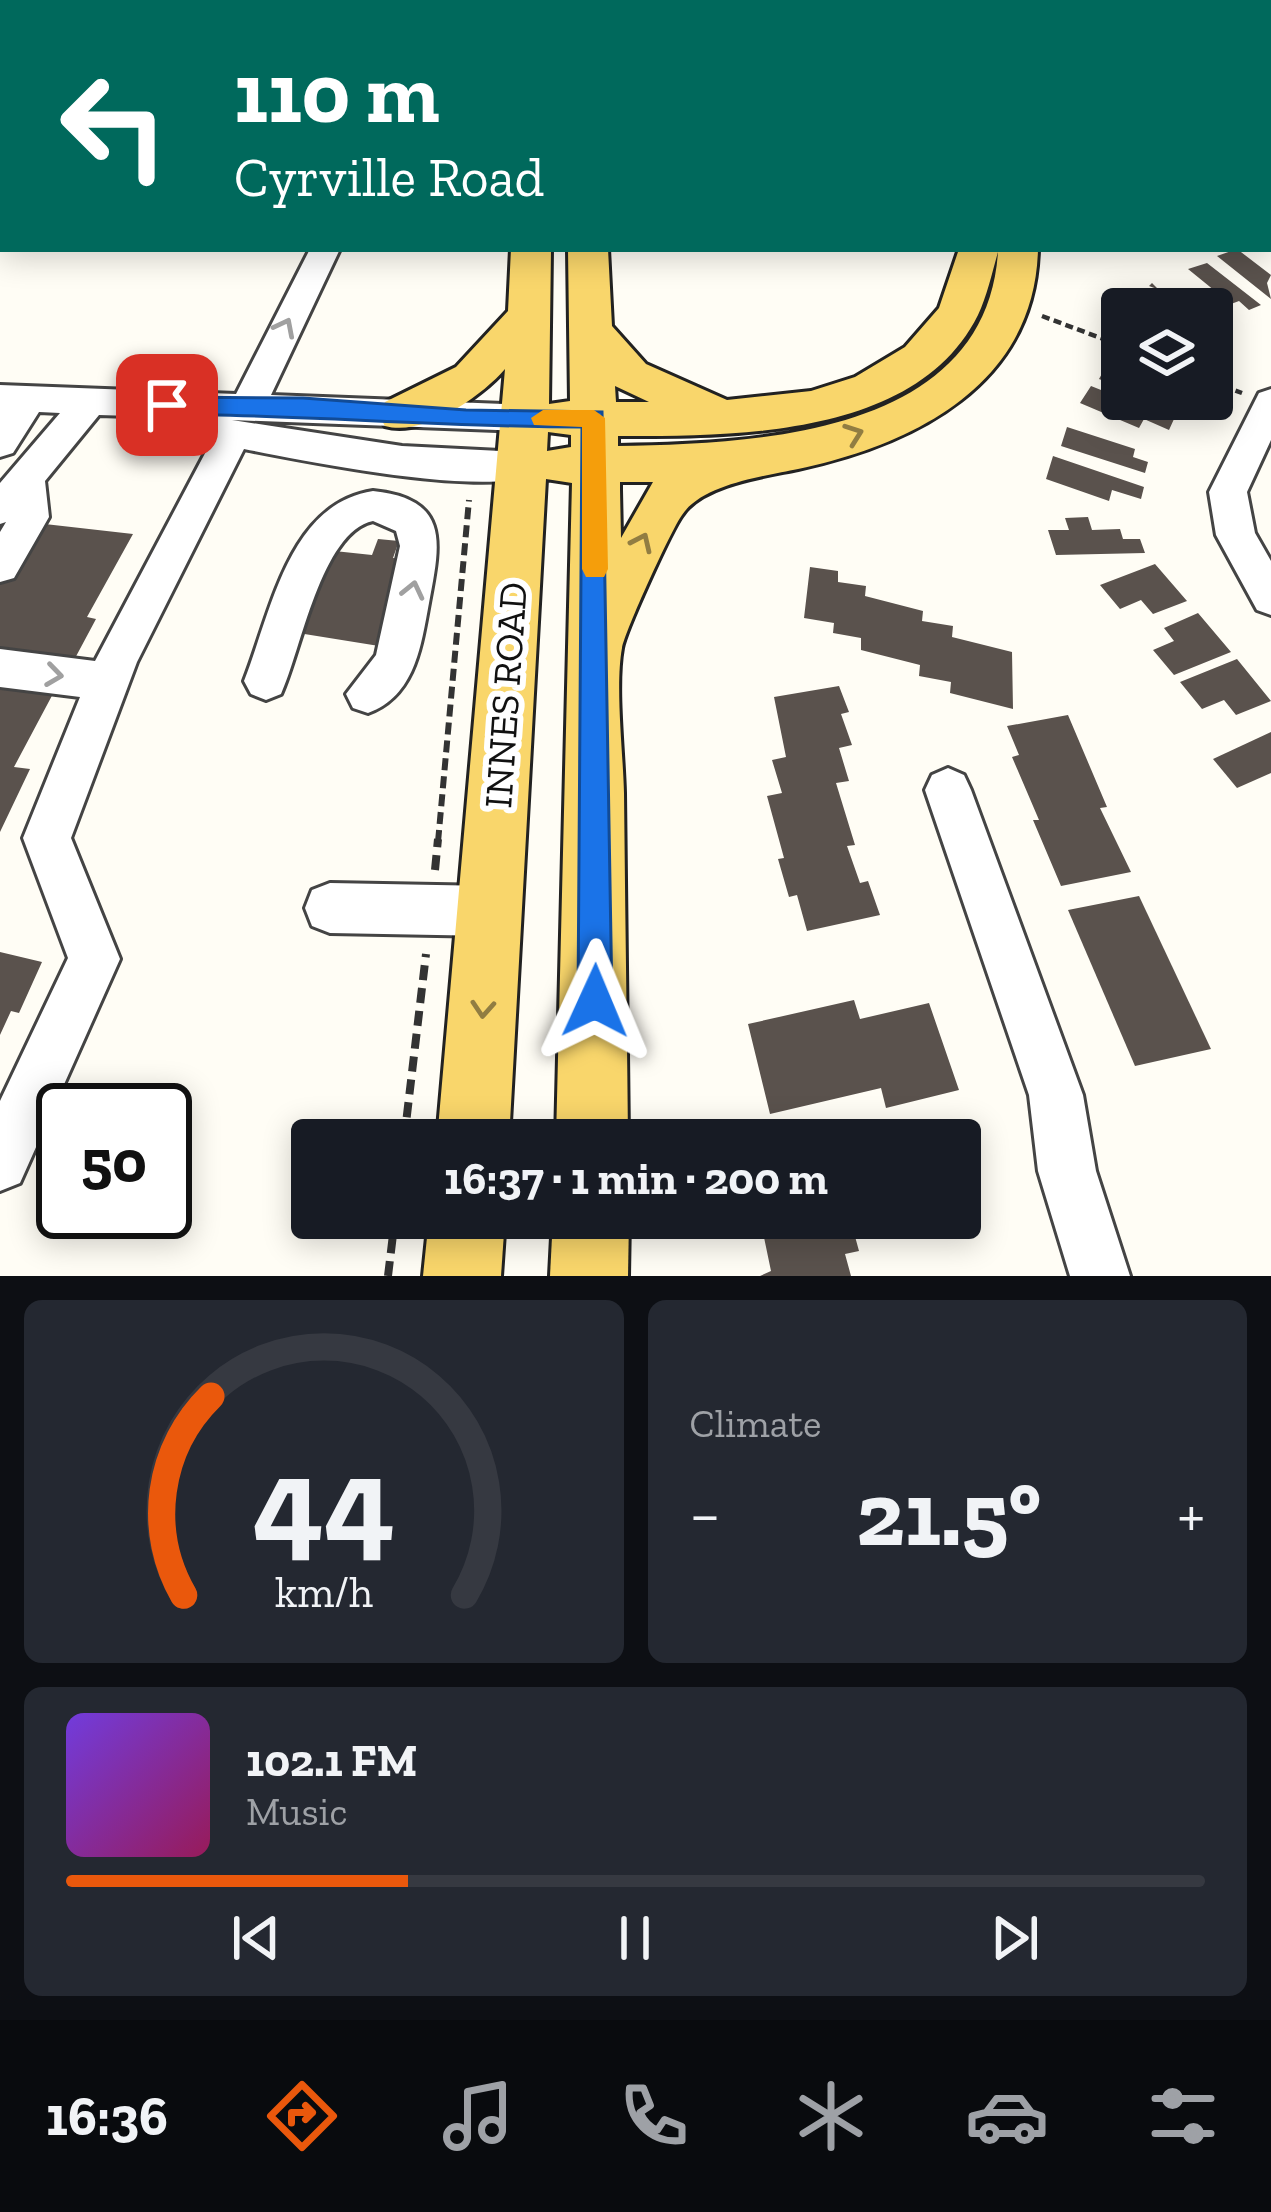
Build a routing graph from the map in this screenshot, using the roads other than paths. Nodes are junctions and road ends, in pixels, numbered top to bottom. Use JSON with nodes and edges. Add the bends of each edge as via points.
{"nodes":[{"id":1,"x":324,"y":252,"type":"edge"},
{"id":2,"x":531,"y":252,"type":"edge"},
{"id":3,"x":588,"y":252,"type":"edge"},
{"id":4,"x":979,"y":252,"type":"edge"},
{"id":5,"x":1018,"y":252,"type":"edge"},
{"id":6,"x":530,"y":313,"type":"junction"},
{"id":7,"x":592,"y":331,"type":"junction"},
{"id":8,"x":14,"y":399,"type":"edge"},
{"id":9,"x":1271,"y":403,"type":"edge"},
{"id":10,"x":87,"y":405,"type":"junction"},
{"id":11,"x":401,"y":413,"type":"junction"},
{"id":12,"x":241,"y":420,"type":"junction"},
{"id":13,"x":734,"y":438,"type":"junction"},
{"id":14,"x":595,"y":441,"type":"junction"},
{"id":15,"x":0,"y":442,"type":"edge"},
{"id":16,"x":523,"y":442,"type":"junction"},
{"id":17,"x":13,"y":496,"type":"edge"},
{"id":18,"x":0,"y":566,"type":"edge"},
{"id":19,"x":1271,"y":598,"type":"edge"},
{"id":20,"x":595,"y":649,"type":"junction"},
{"id":21,"x":0,"y":668,"type":"edge"},
{"id":22,"x":266,"y":681,"type":"dead end"},
{"id":23,"x":108,"y":682,"type":"junction"},
{"id":24,"x":368,"y":694,"type":"dead end"},
{"id":25,"x":948,"y":790,"type":"dead end"},
{"id":26,"x":330,"y":908,"type":"dead end"},
{"id":27,"x":461,"y":912,"type":"junction"},
{"id":28,"x":472,"y":1119,"type":"edge"},
{"id":29,"x":592,"y":1119,"type":"edge"},
{"id":30,"x":0,"y":1162,"type":"edge"},
{"id":31,"x":465,"y":1239,"type":"edge"},
{"id":32,"x":591,"y":1239,"type":"edge"},
{"id":33,"x":462,"y":1276,"type":"edge"},
{"id":34,"x":590,"y":1276,"type":"edge"},
{"id":35,"x":1100,"y":1276,"type":"edge"}],
"edges":[{"from":12,"to":1,"type":"street","one_way":true},
{"from":2,"to":6,"type":"main road","name":"INNES ROAD"},
{"from":3,"to":7,"type":"main road"},
{"from":4,"to":13,"type":"main road","via":[[952,325],[900,373]]},
{"from":13,"to":5,"type":"main road","one_way":true,"via":[[826,444],[917,406],[966,372],[998,336]]},
{"from":6,"to":11,"type":"main road","via":[[472,379]]},
{"from":6,"to":16,"type":"main road","name":"INNES ROAD"},
{"from":7,"to":13,"type":"main road","via":[[630,375]]},
{"from":7,"to":14,"type":"main road"},
{"from":8,"to":10,"type":"street"},
{"from":8,"to":15,"type":"street"},
{"from":9,"to":19,"type":"street","via":[[1228,493],[1236,535]]},
{"from":10,"to":12,"type":"street"},
{"from":10,"to":17,"type":"street"},
{"from":11,"to":12,"type":"street"},
{"from":11,"to":16,"type":"street"},
{"from":12,"to":16,"type":"street","via":[[462,467]]},
{"from":12,"to":23,"type":"street"},
{"from":13,"to":14,"type":"main road"},
{"from":20,"to":13,"type":"main road","one_way":true,"via":[[664,498]]},
{"from":14,"to":16,"type":"main road"},
{"from":14,"to":20,"type":"main road"},
{"from":16,"to":27,"type":"main road","name":"INNES ROAD"},
{"from":17,"to":18,"type":"street","via":[[30,517]]},
{"from":20,"to":29,"type":"main road"},
{"from":21,"to":23,"type":"street","one_way":true},
{"from":24,"to":22,"type":"street","one_way":true,"via":[[396,663],[420,546],[409,517],[378,506],[357,508],[333,525]]},
{"from":23,"to":30,"type":"street","via":[[47,838],[94,959]]},
{"from":25,"to":35,"type":"street","via":[[1056,1095],[1067,1171]]},
{"from":26,"to":27,"type":"street"},
{"from":27,"to":28,"type":"main road","name":"INNES ROAD","one_way":true},
{"from":31,"to":33,"type":"main road"},
{"from":32,"to":34,"type":"main road"}]}
